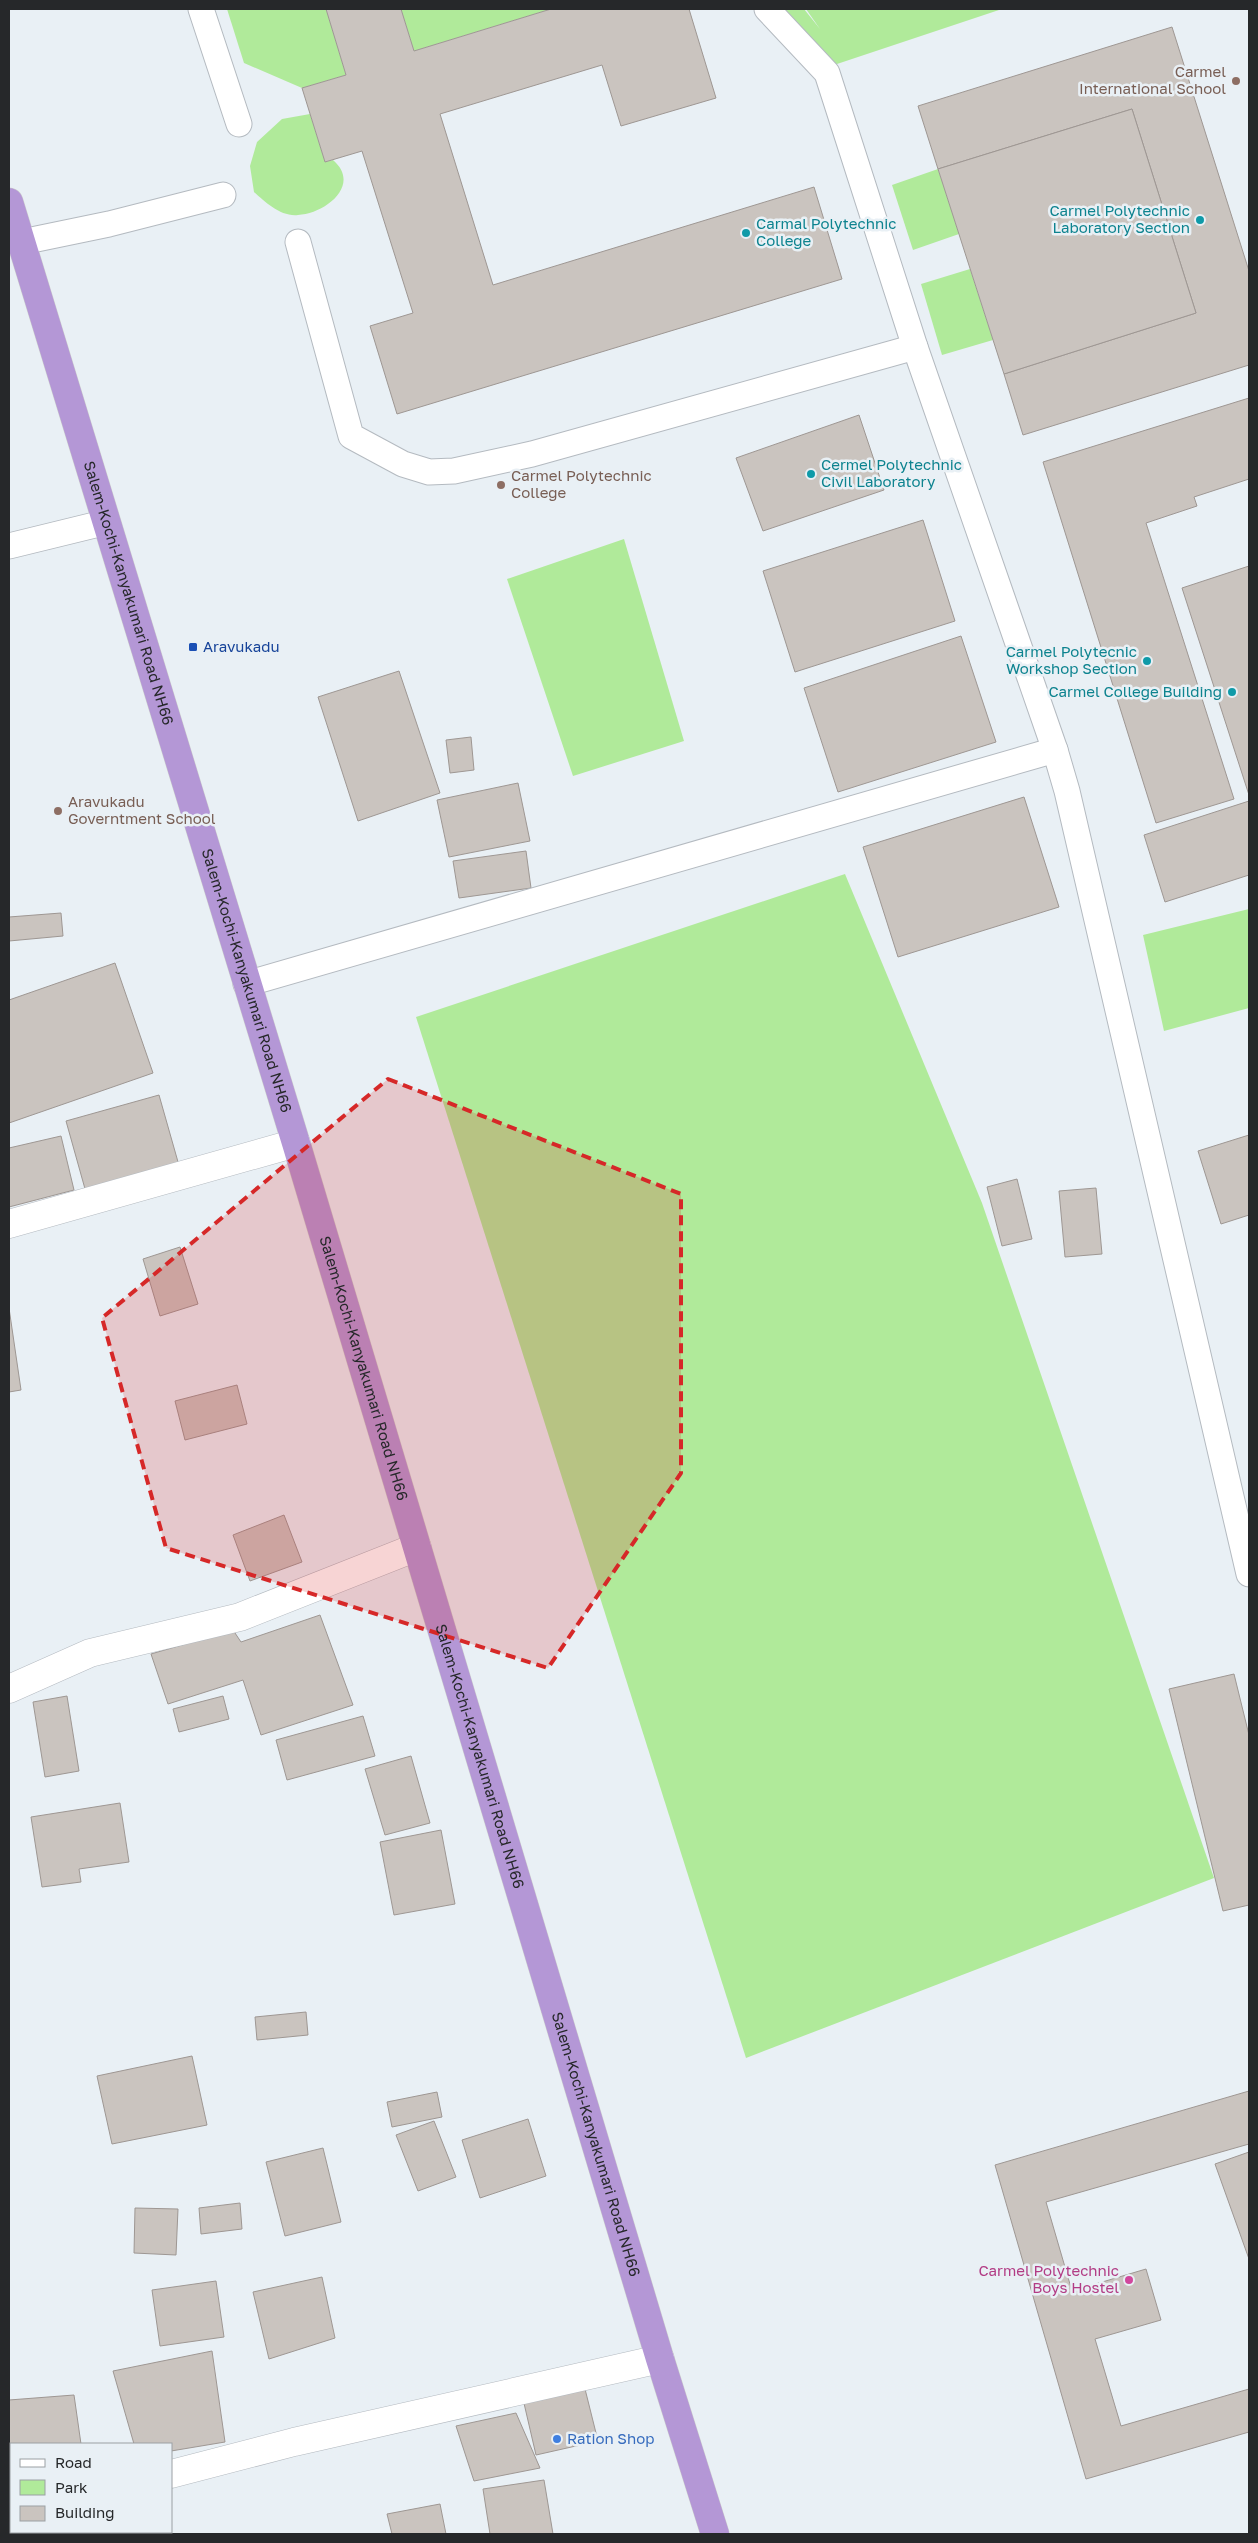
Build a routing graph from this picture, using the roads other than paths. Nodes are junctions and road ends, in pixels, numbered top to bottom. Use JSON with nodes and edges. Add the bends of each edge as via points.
{"nodes":[{"id":1,"x":201,"y":9,"type":"edge"},
{"id":2,"x":767,"y":9,"type":"edge"},
{"id":3,"x":239,"y":124,"type":"dead end"},
{"id":4,"x":223,"y":195,"type":"dead end"},
{"id":5,"x":9,"y":202,"type":"edge"},
{"id":6,"x":22,"y":242,"type":"junction"},
{"id":7,"x":298,"y":242,"type":"dead end"},
{"id":8,"x":915,"y":347,"type":"junction"},
{"id":9,"x":107,"y":522,"type":"junction"},
{"id":10,"x":9,"y":546,"type":"edge"},
{"id":11,"x":1055,"y":750,"type":"junction"},
{"id":12,"x":246,"y":984,"type":"junction"},
{"id":13,"x":296,"y":1143,"type":"junction"},
{"id":14,"x":9,"y":1224,"type":"edge"},
{"id":15,"x":417,"y":1547,"type":"junction"},
{"id":16,"x":1249,"y":1574,"type":"edge"},
{"id":17,"x":9,"y":1689,"type":"edge"},
{"id":18,"x":660,"y":2359,"type":"junction"},
{"id":19,"x":172,"y":2474,"type":"edge"},
{"id":20,"x":715,"y":2534,"type":"edge"}],
"edges":[{"from":1,"to":3,"type":"lane"},
{"from":2,"to":8,"type":"lane","via":[[827,74]]},
{"from":4,"to":6,"type":"lane"},
{"from":5,"to":6,"type":"highway","name":"Salem-Kochi-Kanyakumari Road NH66"},
{"from":6,"to":9,"type":"highway","name":"Salem-Kochi-Kanyakumari Road NH66"},
{"from":7,"to":8,"type":"lane","via":[[351,436],[402,464],[428,472],[454,471],[532,454]]},
{"from":8,"to":11,"type":"lane"},
{"from":9,"to":10,"type":"lane"},
{"from":9,"to":12,"type":"highway","name":"Salem-Kochi-Kanyakumari Road NH66"},
{"from":11,"to":12,"type":"lane"},
{"from":11,"to":16,"type":"lane"},
{"from":12,"to":13,"type":"highway","name":"Salem-Kochi-Kanyakumari Road NH66"},
{"from":13,"to":14,"type":"street"},
{"from":13,"to":15,"type":"highway","name":"Salem-Kochi-Kanyakumari Road NH66"},
{"from":15,"to":17,"type":"street","via":[[240,1617],[90,1654]]},
{"from":15,"to":18,"type":"highway","name":"Salem-Kochi-Kanyakumari Road NH66"},
{"from":18,"to":19,"type":"street","via":[[294,2442]]},
{"from":18,"to":20,"type":"highway","name":"Salem-Kochi-Kanyakumari Road NH66"}]}
